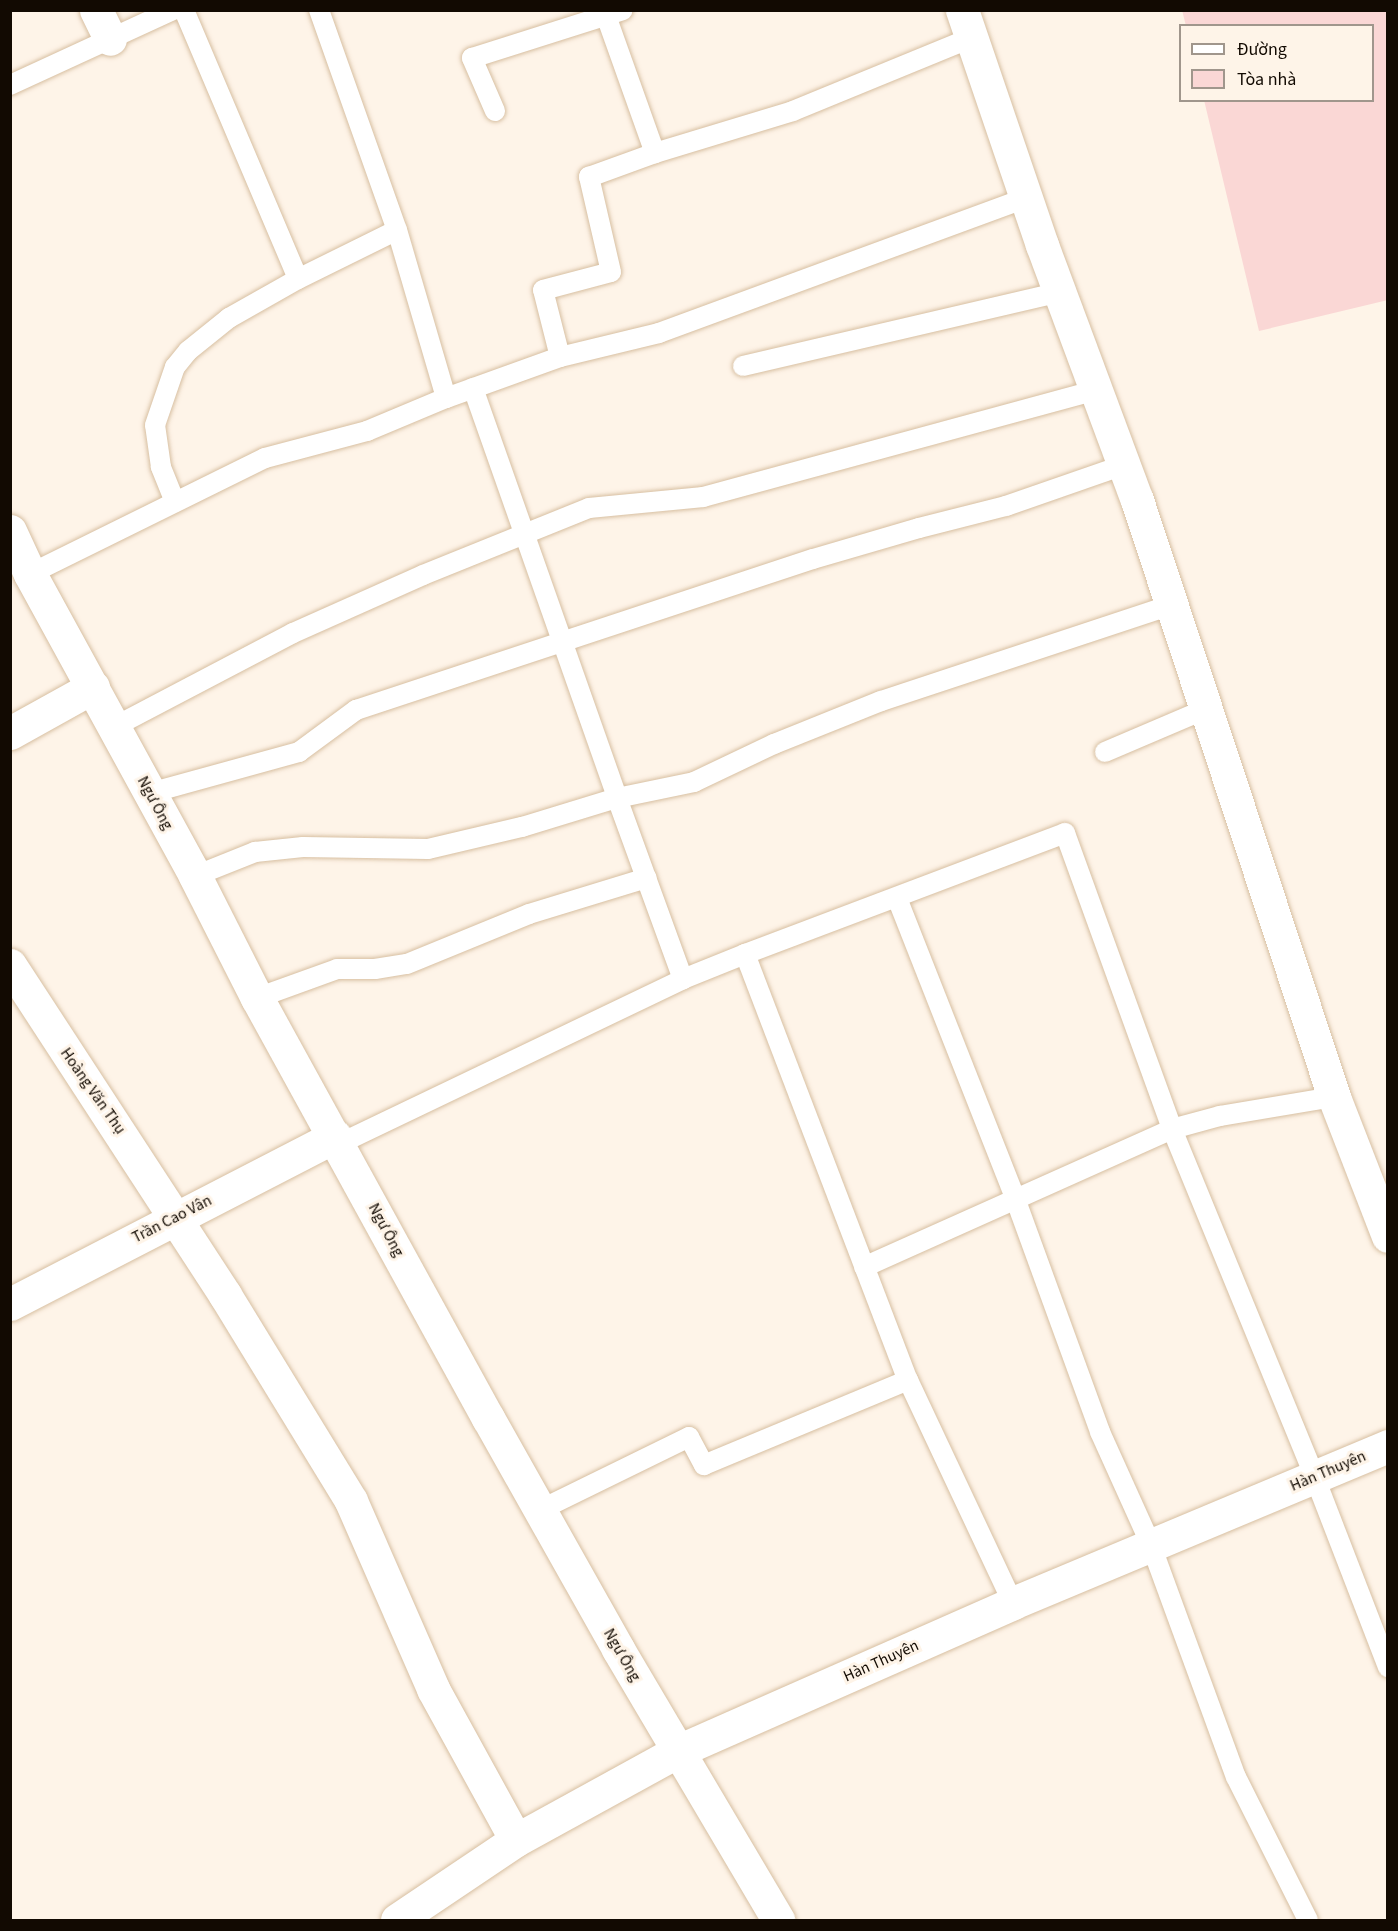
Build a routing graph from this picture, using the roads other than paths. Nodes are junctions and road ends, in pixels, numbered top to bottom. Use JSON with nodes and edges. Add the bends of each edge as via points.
{"nodes":[{"id":1,"x":173,"y":10,"type":"edge"},
{"id":2,"x":184,"y":10,"type":"edge"},
{"id":3,"x":319,"y":10,"type":"edge"},
{"id":4,"x":611,"y":12,"type":"edge"},
{"id":5,"x":967,"y":24,"type":"edge"},
{"id":6,"x":103,"y":25,"type":"edge"},
{"id":7,"x":10,"y":86,"type":"edge"},
{"id":8,"x":495,"y":111,"type":"dead end"},
{"id":9,"x":656,"y":153,"type":"junction"},
{"id":10,"x":1025,"y":198,"type":"junction"},
{"id":11,"x":397,"y":230,"type":"junction"},
{"id":12,"x":298,"y":279,"type":"junction"},
{"id":13,"x":1060,"y":292,"type":"junction"},
{"id":14,"x":560,"y":357,"type":"junction"},
{"id":15,"x":743,"y":366,"type":"dead end"},
{"id":16,"x":473,"y":388,"type":"junction"},
{"id":17,"x":1096,"y":390,"type":"junction"},
{"id":18,"x":446,"y":398,"type":"junction"},
{"id":19,"x":1124,"y":465,"type":"junction"},
{"id":20,"x":175,"y":502,"type":"junction"},
{"id":21,"x":10,"y":531,"type":"edge"},
{"id":22,"x":523,"y":533,"type":"junction"},
{"id":23,"x":30,"y":574,"type":"junction"},
{"id":24,"x":1172,"y":605,"type":"junction"},
{"id":25,"x":561,"y":642,"type":"junction"},
{"id":26,"x":93,"y":687,"type":"junction"},
{"id":27,"x":1206,"y":709,"type":"junction"},
{"id":28,"x":114,"y":727,"type":"junction"},
{"id":29,"x":10,"y":733,"type":"edge"},
{"id":30,"x":1105,"y":752,"type":"dead end"},
{"id":31,"x":150,"y":793,"type":"junction"},
{"id":32,"x":617,"y":798,"type":"junction"},
{"id":33,"x":195,"y":876,"type":"junction"},
{"id":34,"x":647,"y":878,"type":"junction"},
{"id":35,"x":897,"y":898,"type":"junction"},
{"id":36,"x":745,"y":954,"type":"junction"},
{"id":37,"x":10,"y":965,"type":"edge"},
{"id":38,"x":683,"y":979,"type":"junction"},
{"id":39,"x":257,"y":998,"type":"junction"},
{"id":40,"x":1334,"y":1097,"type":"junction"},
{"id":41,"x":1172,"y":1129,"type":"junction"},
{"id":42,"x":337,"y":1140,"type":"junction"},
{"id":43,"x":1015,"y":1198,"type":"junction"},
{"id":44,"x":176,"y":1217,"type":"junction"},
{"id":45,"x":1388,"y":1236,"type":"edge"},
{"id":46,"x":864,"y":1267,"type":"junction"},
{"id":47,"x":10,"y":1304,"type":"edge"},
{"id":48,"x":908,"y":1380,"type":"junction"},
{"id":49,"x":1388,"y":1446,"type":"edge"},
{"id":50,"x":1315,"y":1478,"type":"junction"},
{"id":51,"x":540,"y":1510,"type":"junction"},
{"id":52,"x":1151,"y":1545,"type":"junction"},
{"id":53,"x":1013,"y":1603,"type":"junction"},
{"id":54,"x":1388,"y":1667,"type":"edge"},
{"id":55,"x":678,"y":1751,"type":"junction"},
{"id":56,"x":516,"y":1840,"type":"junction"},
{"id":57,"x":397,"y":1920,"type":"edge"},
{"id":58,"x":778,"y":1920,"type":"edge"},
{"id":59,"x":1308,"y":1920,"type":"edge"}],
"edges":[{"from":1,"to":6,"type":"lane"},
{"from":2,"to":12,"type":"lane"},
{"from":3,"to":11,"type":"lane"},
{"from":4,"to":8,"type":"lane","via":[[472,58]]},
{"from":4,"to":9,"type":"lane"},
{"from":5,"to":9,"type":"lane","via":[[793,111]]},
{"from":5,"to":10,"type":"street"},
{"from":6,"to":7,"type":"lane"},
{"from":9,"to":14,"type":"lane","via":[[589,177],[610,272],[543,290]]},
{"from":10,"to":13,"type":"street"},
{"from":10,"to":14,"type":"lane","via":[[659,333]]},
{"from":11,"to":12,"type":"lane"},
{"from":11,"to":18,"type":"lane"},
{"from":12,"to":20,"type":"lane","via":[[229,318],[176,367],[154,424],[160,467]]},
{"from":13,"to":15,"type":"lane"},
{"from":13,"to":17,"type":"street"},
{"from":14,"to":16,"type":"lane"},
{"from":16,"to":18,"type":"lane"},
{"from":16,"to":22,"type":"lane"},
{"from":17,"to":19,"type":"street"},
{"from":17,"to":22,"type":"lane","via":[[704,497],[589,508]]},
{"from":18,"to":20,"type":"lane","via":[[367,431],[265,458]]},
{"from":19,"to":24,"type":"street"},
{"from":19,"to":25,"type":"lane","via":[[1006,506],[813,559]]},
{"from":20,"to":23,"type":"lane"},
{"from":21,"to":23,"type":"street","name":"Ngư Ông"},
{"from":22,"to":25,"type":"lane"},
{"from":22,"to":28,"type":"lane","via":[[293,633]]},
{"from":23,"to":26,"type":"street","name":"Ngư Ông"},
{"from":24,"to":27,"type":"street"},
{"from":24,"to":32,"type":"lane","via":[[881,701],[774,744],[694,782]]},
{"from":25,"to":31,"type":"lane","via":[[356,710],[299,752]]},
{"from":25,"to":32,"type":"lane"},
{"from":26,"to":28,"type":"street","name":"Ngư Ông"},
{"from":26,"to":29,"type":"street"},
{"from":27,"to":30,"type":"lane"},
{"from":27,"to":40,"type":"street"},
{"from":28,"to":31,"type":"street","name":"Ngư Ông"},
{"from":31,"to":33,"type":"street","name":"Ngư Ông"},
{"from":32,"to":33,"type":"lane","via":[[522,827],[428,849],[303,847],[255,852]]},
{"from":32,"to":34,"type":"lane"},
{"from":33,"to":39,"type":"street","name":"Ngư Ông"},
{"from":34,"to":38,"type":"lane"},
{"from":34,"to":39,"type":"lane","via":[[529,914],[407,964],[337,969]]},
{"from":35,"to":36,"type":"lane"},
{"from":35,"to":41,"type":"lane","via":[[1065,833]]},
{"from":35,"to":43,"type":"lane"},
{"from":36,"to":38,"type":"lane"},
{"from":36,"to":46,"type":"lane"},
{"from":37,"to":44,"type":"street","name":"Hoàng Văn Thụ"},
{"from":38,"to":42,"type":"lane"},
{"from":39,"to":42,"type":"street","name":"Ngư Ông"},
{"from":40,"to":41,"type":"lane","via":[[1220,1116]]},
{"from":40,"to":45,"type":"street"},
{"from":41,"to":43,"type":"lane"},
{"from":41,"to":50,"type":"lane"},
{"from":42,"to":44,"type":"street","name":"Trần Cao Vân"},
{"from":42,"to":51,"type":"street","name":"Ngư Ông"},
{"from":43,"to":46,"type":"lane"},
{"from":43,"to":52,"type":"lane","via":[[1101,1432]]},
{"from":44,"to":47,"type":"street","name":"Trần Cao Vân"},
{"from":44,"to":56,"type":"street","name":"Hoàng Văn Thụ","via":[[351,1501],[428,1680]]},
{"from":46,"to":48,"type":"lane"},
{"from":48,"to":51,"type":"lane","via":[[704,1465],[689,1437]]},
{"from":48,"to":53,"type":"lane"},
{"from":49,"to":50,"type":"street","name":"Hàn Thuyên"},
{"from":50,"to":52,"type":"street","name":"Hàn Thuyên"},
{"from":50,"to":54,"type":"lane"},
{"from":51,"to":55,"type":"street","name":"Ngư Ông"},
{"from":52,"to":53,"type":"street","name":"Hàn Thuyên"},
{"from":52,"to":59,"type":"lane","via":[[1236,1777]]},
{"from":53,"to":55,"type":"street","name":"Hàn Thuyên"},
{"from":55,"to":56,"type":"street","name":"Hàn Thuyên"},
{"from":55,"to":58,"type":"street","name":"Ngư Ông"},
{"from":56,"to":57,"type":"street","name":"Hàn Thuyên"}]}
